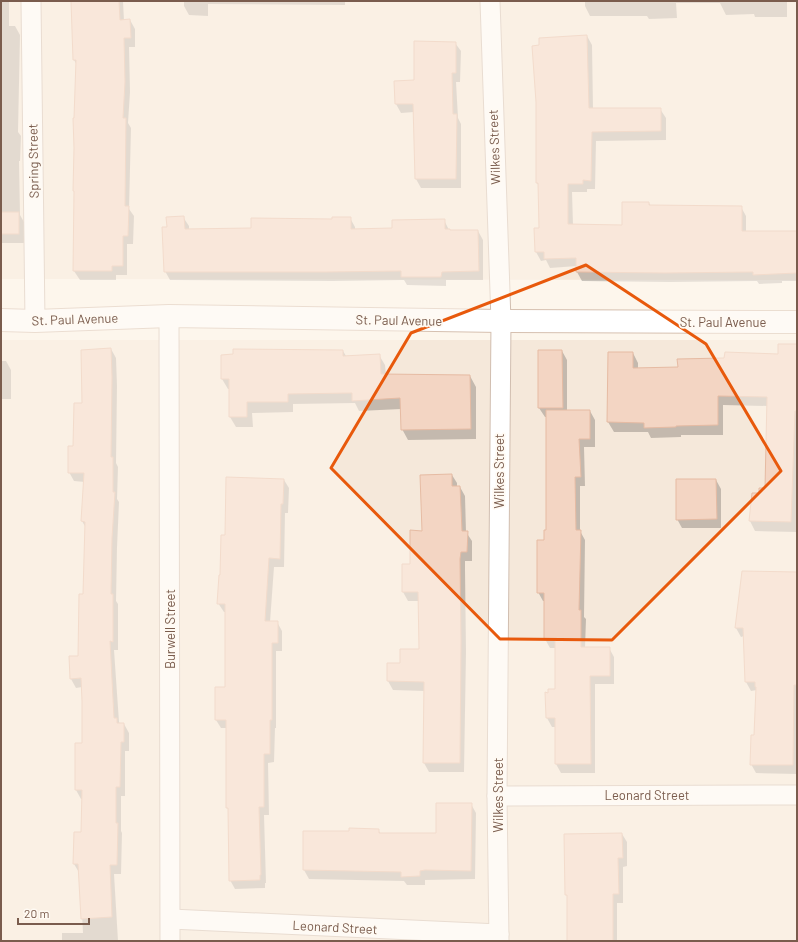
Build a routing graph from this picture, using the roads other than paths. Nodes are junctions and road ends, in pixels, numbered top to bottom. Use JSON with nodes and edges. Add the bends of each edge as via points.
{"nodes":[{"id":1,"x":31,"y":1,"type":"edge"},
{"id":2,"x":490,"y":1,"type":"edge"},
{"id":3,"x":169,"y":316,"type":"junction"},
{"id":4,"x":1,"y":320,"type":"edge"},
{"id":5,"x":35,"y":321,"type":"junction"},
{"id":6,"x":500,"y":322,"type":"junction"},
{"id":7,"x":797,"y":322,"type":"edge"},
{"id":8,"x":797,"y":795,"type":"edge"},
{"id":9,"x":497,"y":796,"type":"junction"},
{"id":10,"x":171,"y":919,"type":"junction"},
{"id":11,"x":499,"y":937,"type":"edge"},
{"id":12,"x":170,"y":941,"type":"edge"}],
"edges":[{"from":1,"to":5,"type":"street","name":"Spring Street"},
{"from":2,"to":6,"type":"street","name":"Wilkes Street"},
{"from":3,"to":5,"type":"street","name":"St. Paul Avenue"},
{"from":3,"to":6,"type":"street","name":"St. Paul Avenue"},
{"from":3,"to":10,"type":"street","name":"Burwell Street"},
{"from":4,"to":5,"type":"street","name":"St. Paul Avenue"},
{"from":6,"to":7,"type":"street","name":"St. Paul Avenue"},
{"from":6,"to":9,"type":"street","name":"Wilkes Street"},
{"from":8,"to":9,"type":"street","name":"Leonard Street"},
{"from":9,"to":11,"type":"street","name":"Wilkes Street"},
{"from":10,"to":11,"type":"street","name":"Leonard Street"},
{"from":10,"to":12,"type":"street","name":"Burwell Street"}]}
